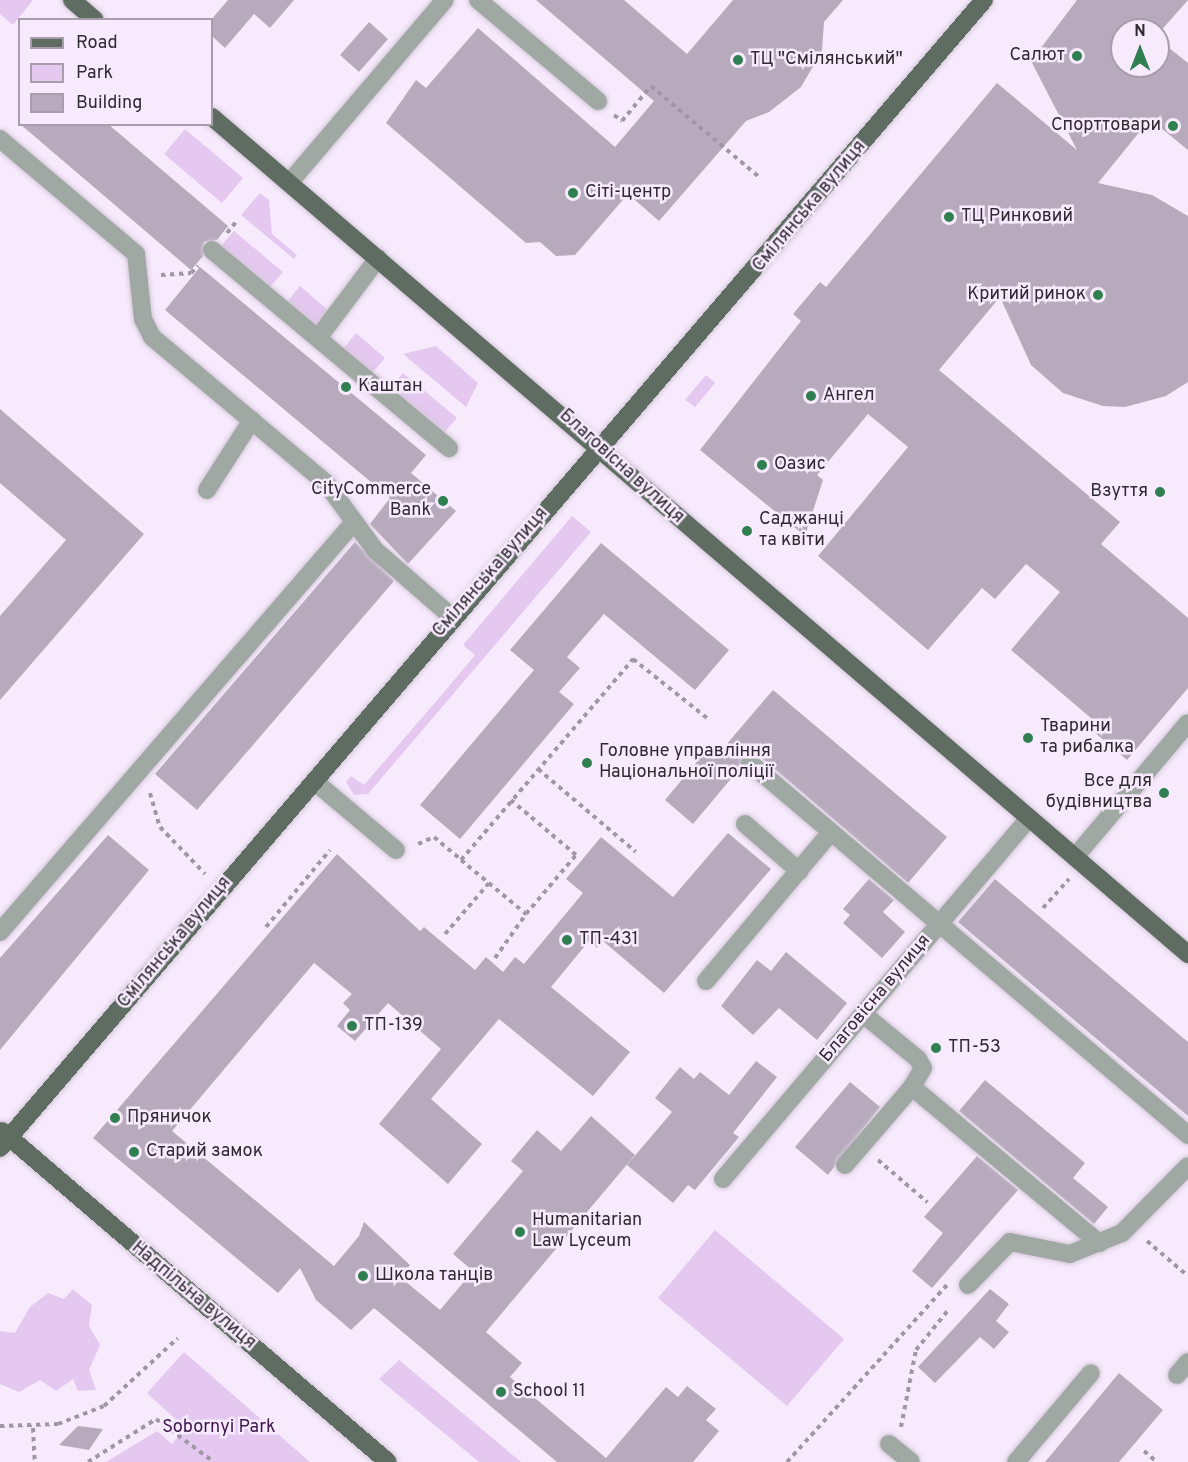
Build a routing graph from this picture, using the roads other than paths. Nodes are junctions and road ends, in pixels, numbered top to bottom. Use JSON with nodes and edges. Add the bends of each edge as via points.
{"nodes":[{"id":1,"x":72,"y":0,"type":"edge"},
{"id":2,"x":445,"y":0,"type":"edge"},
{"id":3,"x":478,"y":0,"type":"edge"},
{"id":4,"x":984,"y":0,"type":"edge"},
{"id":5,"x":93,"y":18,"type":"edge"},
{"id":6,"x":598,"y":101,"type":"road end"},
{"id":7,"x":213,"y":118,"type":"edge"},
{"id":8,"x":0,"y":139,"type":"edge"},
{"id":9,"x":290,"y":183,"type":"junction"},
{"id":10,"x":212,"y":250,"type":"dead end"},
{"id":11,"x":378,"y":258,"type":"junction"},
{"id":12,"x":318,"y":339,"type":"junction"},
{"id":13,"x":252,"y":420,"type":"junction"},
{"id":14,"x":448,"y":448,"type":"dead end"},
{"id":15,"x":601,"y":449,"type":"junction"},
{"id":16,"x":207,"y":490,"type":"dead end"},
{"id":17,"x":354,"y":522,"type":"junction"},
{"id":18,"x":452,"y":617,"type":"junction"},
{"id":19,"x":1188,"y":723,"type":"edge"},
{"id":20,"x":750,"y":764,"type":"dead end"},
{"id":21,"x":314,"y":782,"type":"junction"},
{"id":22,"x":1029,"y":818,"type":"junction"},
{"id":23,"x":745,"y":824,"type":"dead end"},
{"id":24,"x":831,"y":832,"type":"junction"},
{"id":25,"x":396,"y":850,"type":"road end"},
{"id":26,"x":1075,"y":857,"type":"junction"},
{"id":27,"x":799,"y":871,"type":"junction"},
{"id":28,"x":939,"y":924,"type":"junction"},
{"id":29,"x":0,"y":932,"type":"edge"},
{"id":30,"x":1188,"y":954,"type":"edge"},
{"id":31,"x":706,"y":981,"type":"dead end"},
{"id":32,"x":863,"y":1014,"type":"junction"},
{"id":33,"x":912,"y":1087,"type":"junction"},
{"id":34,"x":1188,"y":1135,"type":"edge"},
{"id":35,"x":3,"y":1138,"type":"edge"},
{"id":36,"x":845,"y":1165,"type":"dead end"},
{"id":37,"x":1188,"y":1166,"type":"edge"},
{"id":38,"x":723,"y":1179,"type":"dead end"},
{"id":39,"x":1099,"y":1243,"type":"junction"},
{"id":40,"x":968,"y":1285,"type":"road end"},
{"id":41,"x":1091,"y":1373,"type":"dead end"},
{"id":42,"x":889,"y":1444,"type":"road end"},
{"id":43,"x":388,"y":1462,"type":"edge"},
{"id":44,"x":911,"y":1462,"type":"edge"},
{"id":45,"x":1016,"y":1462,"type":"edge"}],
"edges":[{"from":1,"to":5,"type":"main road"},
{"from":2,"to":9,"type":"street"},
{"from":3,"to":6,"type":"street"},
{"from":4,"to":15,"type":"main road","name":"Смілянська вулиця"},
{"from":7,"to":9,"type":"main road","name":"Благовісна вулиця"},
{"from":8,"to":13,"type":"street","via":[[130,246],[139,264],[146,328]]},
{"from":9,"to":11,"type":"main road","name":"Благовісна вулиця"},
{"from":10,"to":12,"type":"street"},
{"from":11,"to":12,"type":"street"},
{"from":11,"to":15,"type":"main road","name":"Благовісна вулиця"},
{"from":12,"to":14,"type":"street"},
{"from":13,"to":16,"type":"street"},
{"from":13,"to":17,"type":"street","via":[[326,483]]},
{"from":15,"to":18,"type":"main road","name":"Смілянська вулиця"},
{"from":15,"to":22,"type":"main road","name":"Благовісна вулиця"},
{"from":17,"to":18,"type":"street","via":[[387,562]]},
{"from":17,"to":29,"type":"street"},
{"from":18,"to":21,"type":"main road","name":"Смілянська вулиця"},
{"from":19,"to":26,"type":"street"},
{"from":20,"to":24,"type":"street"},
{"from":21,"to":25,"type":"street"},
{"from":21,"to":35,"type":"main road","name":"Смілянська вулиця"},
{"from":22,"to":26,"type":"main road","name":"Благовісна вулиця"},
{"from":22,"to":28,"type":"street","name":"Благовісна вулиця"},
{"from":23,"to":27,"type":"street"},
{"from":24,"to":27,"type":"street"},
{"from":24,"to":28,"type":"street"},
{"from":26,"to":30,"type":"main road","name":"Благовісна вулиця"},
{"from":27,"to":31,"type":"street"},
{"from":28,"to":32,"type":"street","name":"Благовісна вулиця"},
{"from":28,"to":34,"type":"street"},
{"from":32,"to":33,"type":"street","via":[[918,1059],[923,1068]]},
{"from":32,"to":38,"type":"street","name":"Благовісна вулиця"},
{"from":33,"to":36,"type":"street"},
{"from":33,"to":39,"type":"street"},
{"from":35,"to":43,"type":"main road","name":"Надпільна вулиця"},
{"from":37,"to":39,"type":"street","via":[[1131,1227]]},
{"from":39,"to":40,"type":"street","via":[[1070,1254],[1010,1242]]},
{"from":41,"to":45,"type":"street"},
{"from":42,"to":44,"type":"street"}]}
